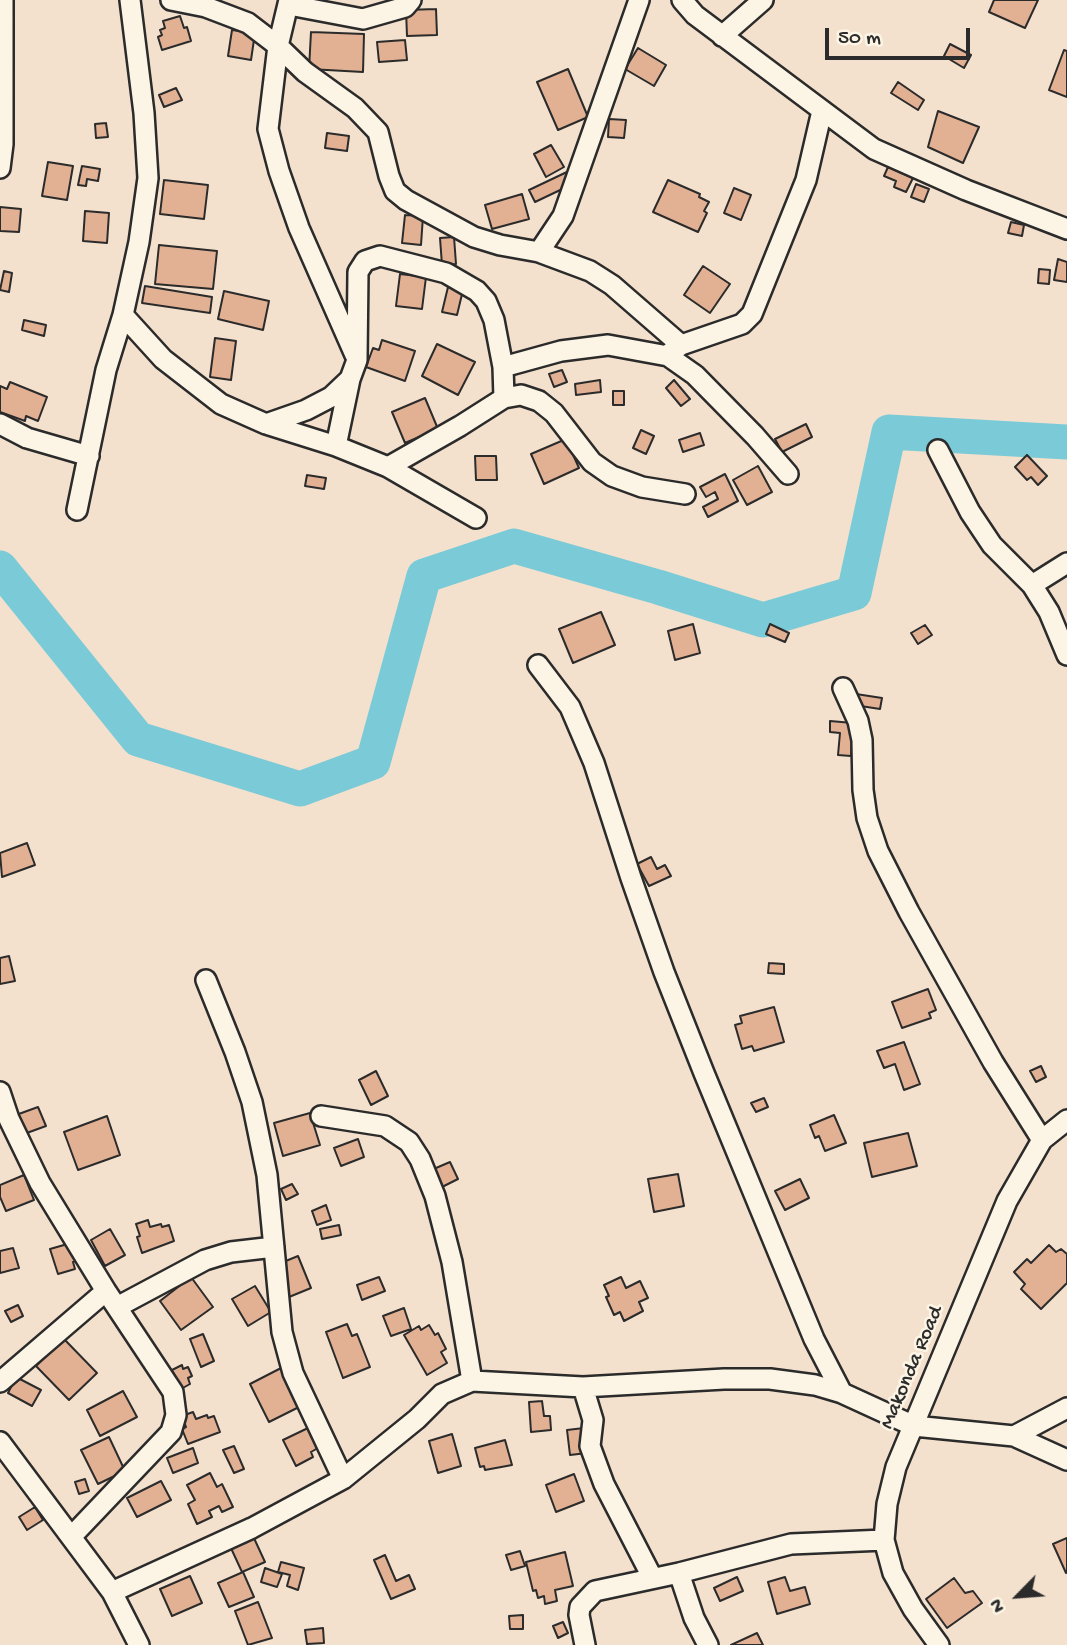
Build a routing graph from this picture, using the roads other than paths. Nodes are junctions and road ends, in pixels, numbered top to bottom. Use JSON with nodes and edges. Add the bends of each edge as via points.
{"nodes":[{"id":1,"x":3,"y":0,"type":"edge"},
{"id":2,"x":131,"y":0,"type":"edge"},
{"id":3,"x":171,"y":0,"type":"edge"},
{"id":4,"x":411,"y":0,"type":"edge"},
{"id":5,"x":639,"y":0,"type":"edge"},
{"id":6,"x":682,"y":0,"type":"edge"},
{"id":7,"x":763,"y":0,"type":"edge"},
{"id":8,"x":289,"y":3,"type":"edge"},
{"id":9,"x":722,"y":36,"type":"junction"},
{"id":10,"x":278,"y":46,"type":"junction"},
{"id":11,"x":822,"y":111,"type":"junction"},
{"id":12,"x":0,"y":168,"type":"edge"},
{"id":13,"x":1067,"y":229,"type":"edge"},
{"id":14,"x":539,"y":252,"type":"junction"},
{"id":15,"x":123,"y":315,"type":"junction"},
{"id":16,"x":674,"y":350,"type":"junction"},
{"id":17,"x":357,"y":360,"type":"junction"},
{"id":18,"x":503,"y":368,"type":"junction"},
{"id":19,"x":350,"y":379,"type":"junction"},
{"id":20,"x":504,"y":398,"type":"junction"},
{"id":21,"x":0,"y":424,"type":"edge"},
{"id":22,"x":265,"y":424,"type":"junction"},
{"id":23,"x":336,"y":446,"type":"junction"},
{"id":24,"x":938,"y":450,"type":"dead end"},
{"id":25,"x":89,"y":456,"type":"junction"},
{"id":26,"x":388,"y":467,"type":"junction"},
{"id":27,"x":788,"y":474,"type":"dead end"},
{"id":28,"x":685,"y":494,"type":"dead end"},
{"id":29,"x":77,"y":510,"type":"dead end"},
{"id":30,"x":476,"y":518,"type":"dead end"},
{"id":31,"x":1067,"y":563,"type":"edge"},
{"id":32,"x":1032,"y":585,"type":"junction"},
{"id":33,"x":1067,"y":655,"type":"edge"},
{"id":34,"x":538,"y":665,"type":"dead end"},
{"id":35,"x":843,"y":688,"type":"dead end"},
{"id":36,"x":206,"y":980,"type":"dead end"},
{"id":37,"x":0,"y":1092,"type":"edge"},
{"id":38,"x":321,"y":1116,"type":"dead end"},
{"id":39,"x":1067,"y":1120,"type":"edge"},
{"id":40,"x":1042,"y":1140,"type":"junction"},
{"id":41,"x":274,"y":1248,"type":"junction"},
{"id":42,"x":111,"y":1299,"type":"junction"},
{"id":43,"x":472,"y":1381,"type":"junction"},
{"id":44,"x":0,"y":1382,"type":"edge"},
{"id":45,"x":583,"y":1387,"type":"junction"},
{"id":46,"x":842,"y":1393,"type":"junction"},
{"id":47,"x":1067,"y":1408,"type":"edge"},
{"id":48,"x":914,"y":1426,"type":"junction"},
{"id":49,"x":1014,"y":1436,"type":"junction"},
{"id":50,"x":0,"y":1442,"type":"edge"},
{"id":51,"x":1067,"y":1460,"type":"edge"},
{"id":52,"x":343,"y":1479,"type":"junction"},
{"id":53,"x":72,"y":1536,"type":"junction"},
{"id":54,"x":884,"y":1541,"type":"junction"},
{"id":55,"x":679,"y":1573,"type":"junction"},
{"id":56,"x":652,"y":1577,"type":"junction"},
{"id":57,"x":112,"y":1591,"type":"junction"},
{"id":58,"x":139,"y":1645,"type":"edge"},
{"id":59,"x":585,"y":1645,"type":"edge"},
{"id":60,"x":708,"y":1645,"type":"edge"},
{"id":61,"x":939,"y":1645,"type":"edge"}],
"edges":[{"from":1,"to":12,"type":"street"},
{"from":2,"to":15,"type":"street","via":[[148,178]]},
{"from":3,"to":10,"type":"street","via":[[248,23]]},
{"from":4,"to":8,"type":"street","via":[[405,7],[363,19]]},
{"from":5,"to":14,"type":"street","via":[[564,216]]},
{"from":6,"to":9,"type":"street"},
{"from":7,"to":9,"type":"street"},
{"from":8,"to":10,"type":"street"},
{"from":9,"to":11,"type":"street"},
{"from":10,"to":14,"type":"street","via":[[370,121],[378,132],[395,191],[406,200],[474,237]]},
{"from":10,"to":17,"type":"street","via":[[268,129],[299,228]]},
{"from":11,"to":13,"type":"street","via":[[874,149]]},
{"from":11,"to":16,"type":"street","via":[[806,180],[752,314],[742,324]]},
{"from":14,"to":16,"type":"street","via":[[590,271],[612,285]]},
{"from":15,"to":22,"type":"street","via":[[163,359],[222,404]]},
{"from":15,"to":25,"type":"street","via":[[106,370]]},
{"from":16,"to":18,"type":"street","via":[[608,345],[561,351]]},
{"from":16,"to":27,"type":"street"},
{"from":17,"to":18,"type":"street","via":[[358,272],[365,261],[380,257],[446,273],[477,291],[494,320]]},
{"from":17,"to":19,"type":"street"},
{"from":18,"to":20,"type":"street"},
{"from":19,"to":22,"type":"street","via":[[331,397]]},
{"from":19,"to":23,"type":"street"},
{"from":20,"to":26,"type":"street"},
{"from":20,"to":28,"type":"street","via":[[521,395],[539,401],[592,462],[612,476]]},
{"from":21,"to":25,"type":"street","via":[[27,438]]},
{"from":22,"to":23,"type":"street"},
{"from":23,"to":26,"type":"street"},
{"from":24,"to":32,"type":"street","via":[[992,545]]},
{"from":25,"to":29,"type":"street"},
{"from":26,"to":30,"type":"street"},
{"from":31,"to":32,"type":"street"},
{"from":32,"to":33,"type":"street"},
{"from":34,"to":46,"type":"street","via":[[570,707],[594,763],[689,1035],[814,1339]]},
{"from":35,"to":40,"type":"street","via":[[858,721],[867,818],[878,851],[987,1051]]},
{"from":36,"to":41,"type":"street","via":[[252,1102],[267,1174]]},
{"from":37,"to":42,"type":"street","via":[[40,1183]]},
{"from":38,"to":43,"type":"street","via":[[385,1126],[409,1142],[420,1159],[453,1262]]},
{"from":39,"to":40,"type":"street","name":"Makonda Road"},
{"from":40,"to":48,"type":"street","name":"Makonda Road","via":[[1007,1201]]},
{"from":41,"to":42,"type":"street","via":[[205,1260]]},
{"from":41,"to":52,"type":"street","via":[[282,1332],[293,1373]]},
{"from":42,"to":44,"type":"street"},
{"from":42,"to":53,"type":"street","via":[[173,1392],[177,1415],[171,1432]]},
{"from":43,"to":45,"type":"street"},
{"from":43,"to":52,"type":"street","via":[[442,1394]]},
{"from":45,"to":46,"type":"street","via":[[769,1379]]},
{"from":45,"to":56,"type":"street","via":[[593,1420],[590,1446],[604,1484]]},
{"from":46,"to":48,"type":"street"},
{"from":47,"to":49,"type":"street"},
{"from":48,"to":49,"type":"street"},
{"from":48,"to":54,"type":"street","name":"Makonda Road","via":[[896,1467]]},
{"from":49,"to":51,"type":"street"},
{"from":50,"to":53,"type":"street"},
{"from":52,"to":57,"type":"street","via":[[252,1528]]},
{"from":53,"to":57,"type":"street"},
{"from":54,"to":55,"type":"street","via":[[791,1544]]},
{"from":54,"to":61,"type":"street","name":"Makonda Road","via":[[893,1573]]},
{"from":55,"to":56,"type":"street"},
{"from":55,"to":60,"type":"street"},
{"from":56,"to":59,"type":"street","via":[[595,1591],[580,1607]]},
{"from":57,"to":58,"type":"street"}]}
